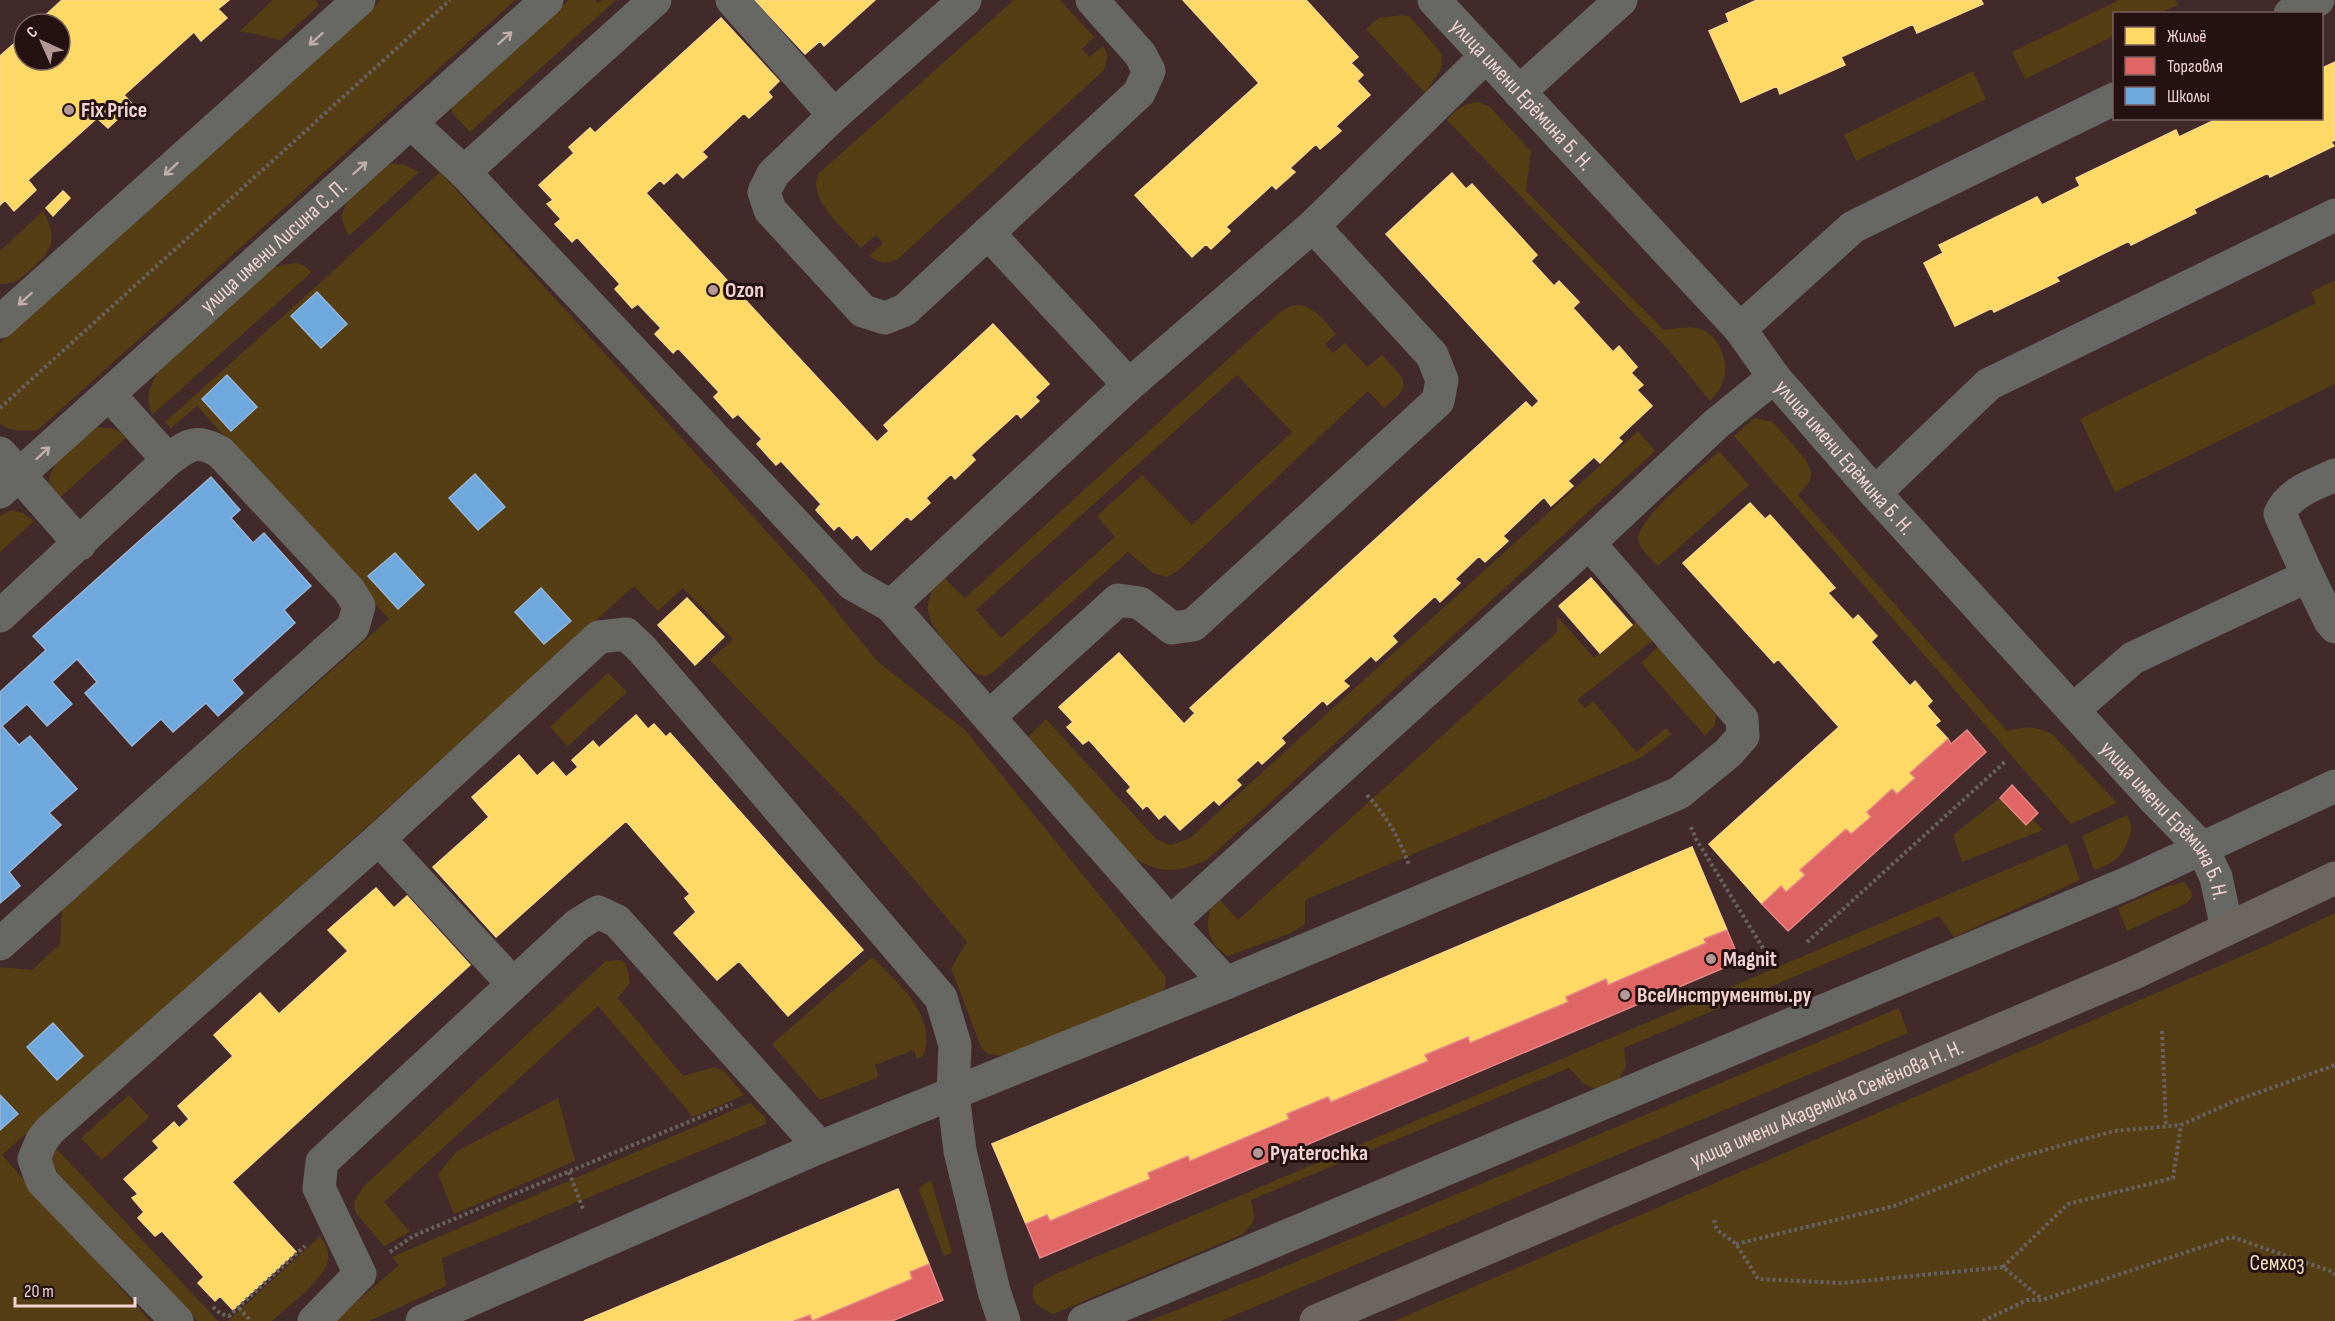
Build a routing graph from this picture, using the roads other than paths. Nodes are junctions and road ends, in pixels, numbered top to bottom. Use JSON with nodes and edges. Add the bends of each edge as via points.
{"nodes":[{"id":1,"x":359,"y":0,"type":"edge"},
{"id":2,"x":547,"y":0,"type":"edge"},
{"id":3,"x":655,"y":0,"type":"edge"},
{"id":4,"x":732,"y":0,"type":"edge"},
{"id":5,"x":965,"y":0,"type":"edge"},
{"id":6,"x":1092,"y":0,"type":"edge"},
{"id":7,"x":1434,"y":0,"type":"edge"},
{"id":8,"x":1621,"y":0,"type":"edge"},
{"id":9,"x":2318,"y":0,"type":"edge"},
{"id":10,"x":2294,"y":12,"type":"edge"},
{"id":11,"x":1485,"y":56,"type":"junction"},
{"id":12,"x":1519,"y":92,"type":"junction"},
{"id":13,"x":2113,"y":100,"type":"edge"},
{"id":14,"x":834,"y":115,"type":"junction"},
{"id":15,"x":411,"y":123,"type":"junction"},
{"id":16,"x":464,"y":172,"type":"junction"},
{"id":17,"x":2335,"y":215,"type":"edge"},
{"id":18,"x":1313,"y":226,"type":"junction"},
{"id":19,"x":988,"y":232,"type":"junction"},
{"id":20,"x":0,"y":322,"type":"edge"},
{"id":21,"x":1740,"y":329,"type":"junction"},
{"id":22,"x":1774,"y":377,"type":"junction"},
{"id":23,"x":1129,"y":385,"type":"junction"},
{"id":24,"x":109,"y":394,"type":"junction"},
{"id":25,"x":168,"y":460,"type":"junction"},
{"id":26,"x":6,"y":473,"type":"edge"},
{"id":27,"x":2335,"y":476,"type":"edge"},
{"id":28,"x":1875,"y":493,"type":"junction"},
{"id":29,"x":1589,"y":543,"type":"junction"},
{"id":30,"x":80,"y":544,"type":"junction"},
{"id":31,"x":2308,"y":576,"type":"junction"},
{"id":32,"x":891,"y":606,"type":"junction"},
{"id":33,"x":0,"y":616,"type":"edge"},
{"id":34,"x":2335,"y":627,"type":"edge"},
{"id":35,"x":2073,"y":710,"type":"junction"},
{"id":36,"x":990,"y":716,"type":"junction"},
{"id":37,"x":2335,"y":786,"type":"edge"},
{"id":38,"x":379,"y":839,"type":"junction"},
{"id":39,"x":2202,"y":848,"type":"junction"},
{"id":40,"x":2335,"y":878,"type":"edge"},
{"id":41,"x":1170,"y":923,"type":"junction"},
{"id":42,"x":2227,"y":929,"type":"junction"},
{"id":43,"x":0,"y":944,"type":"edge"},
{"id":44,"x":1226,"y":983,"type":"junction"},
{"id":45,"x":513,"y":984,"type":"junction"},
{"id":46,"x":953,"y":1094,"type":"junction"},
{"id":47,"x":820,"y":1147,"type":"junction"},
{"id":48,"x":177,"y":1321,"type":"edge"},
{"id":49,"x":314,"y":1321,"type":"edge"},
{"id":50,"x":422,"y":1321,"type":"edge"},
{"id":51,"x":1004,"y":1321,"type":"edge"},
{"id":52,"x":1084,"y":1321,"type":"edge"},
{"id":53,"x":1316,"y":1321,"type":"edge"}],
"edges":[{"from":1,"to":20,"type":"street","one_way":true},
{"from":15,"to":2,"type":"street","name":"улица имени Лисина С. П.","one_way":true},
{"from":3,"to":16,"type":"street"},
{"from":4,"to":14,"type":"street"},
{"from":5,"to":14,"type":"street"},
{"from":6,"to":19,"type":"street","via":[[1140,54],[1149,71],[1139,93]]},
{"from":7,"to":11,"type":"street","name":"улица имени Ерёмина Б. Н."},
{"from":8,"to":12,"type":"street"},
{"from":9,"to":10,"type":"street"},
{"from":11,"to":12,"type":"street","name":"улица имени Ерёмина Б. Н."},
{"from":11,"to":18,"type":"street"},
{"from":12,"to":21,"type":"street","name":"улица имени Ерёмина Б. Н."},
{"from":13,"to":21,"type":"street","via":[[1853,227]]},
{"from":14,"to":19,"type":"street","via":[[773,174],[764,192],[770,210],[863,311],[885,318],[905,310]]},
{"from":15,"to":16,"type":"street"},
{"from":24,"to":15,"type":"street","name":"улица имени Лисина С. П.","one_way":true},
{"from":16,"to":32,"type":"street","via":[[852,584]]},
{"from":17,"to":28,"type":"street","via":[[1989,384]]},
{"from":18,"to":23,"type":"street"},
{"from":18,"to":36,"type":"street","via":[[1432,355],[1442,380],[1438,401],[1193,625],[1172,628],[1140,603],[1118,600]]},
{"from":19,"to":23,"type":"street"},
{"from":21,"to":22,"type":"street","name":"улица имени Ерёмина Б. Н."},
{"from":22,"to":28,"type":"street","name":"улица имени Ерёмина Б. Н."},
{"from":22,"to":29,"type":"street","via":[[1716,424]]},
{"from":23,"to":32,"type":"street"},
{"from":24,"to":25,"type":"street"},
{"from":26,"to":24,"type":"street","name":"улица имени Лисина С. П.","one_way":true},
{"from":25,"to":30,"type":"street"},
{"from":25,"to":43,"type":"street","via":[[190,444],[207,445],[219,452],[349,590],[359,606],[353,627]]},
{"from":26,"to":30,"type":"street"},
{"from":27,"to":31,"type":"street","via":[[2297,493],[2285,502],[2280,514]]},
{"from":28,"to":35,"type":"street","name":"улица имени Ерёмина Б. Н."},
{"from":29,"to":41,"type":"street"},
{"from":29,"to":44,"type":"street","via":[[1742,718],[1743,736],[1679,793]]},
{"from":30,"to":33,"type":"street"},
{"from":31,"to":34,"type":"street"},
{"from":31,"to":35,"type":"street","via":[[2133,658]]},
{"from":32,"to":36,"type":"street"},
{"from":35,"to":39,"type":"street","name":"улица имени Ерёмина Б. Н."},
{"from":36,"to":41,"type":"street"},
{"from":37,"to":39,"type":"street"},
{"from":38,"to":45,"type":"street"},
{"from":38,"to":46,"type":"street","via":[[599,637],[626,634],[941,998],[956,1045]]},
{"from":38,"to":48,"type":"street","via":[[50,1130],[38,1150],[34,1160],[42,1181]]},
{"from":39,"to":42,"type":"street","name":"улица имени Ерёмина Б. Н.","via":[[2217,878]]},
{"from":39,"to":52,"type":"street","via":[[2130,882]]},
{"from":40,"to":42,"type":"main road","name":"улица имени Академика Семёнова Н. Н."},
{"from":41,"to":44,"type":"street"},
{"from":42,"to":53,"type":"main road","name":"улица имени Академика Семёнова Н. Н.","via":[[2103,986]]},
{"from":44,"to":46,"type":"street"},
{"from":45,"to":47,"type":"street","via":[[577,925],[598,912],[617,921]]},
{"from":45,"to":49,"type":"street","via":[[322,1162],[319,1188],[360,1274]]},
{"from":46,"to":47,"type":"street"},
{"from":46,"to":51,"type":"street","via":[[960,1151]]},
{"from":47,"to":50,"type":"street"}]}
